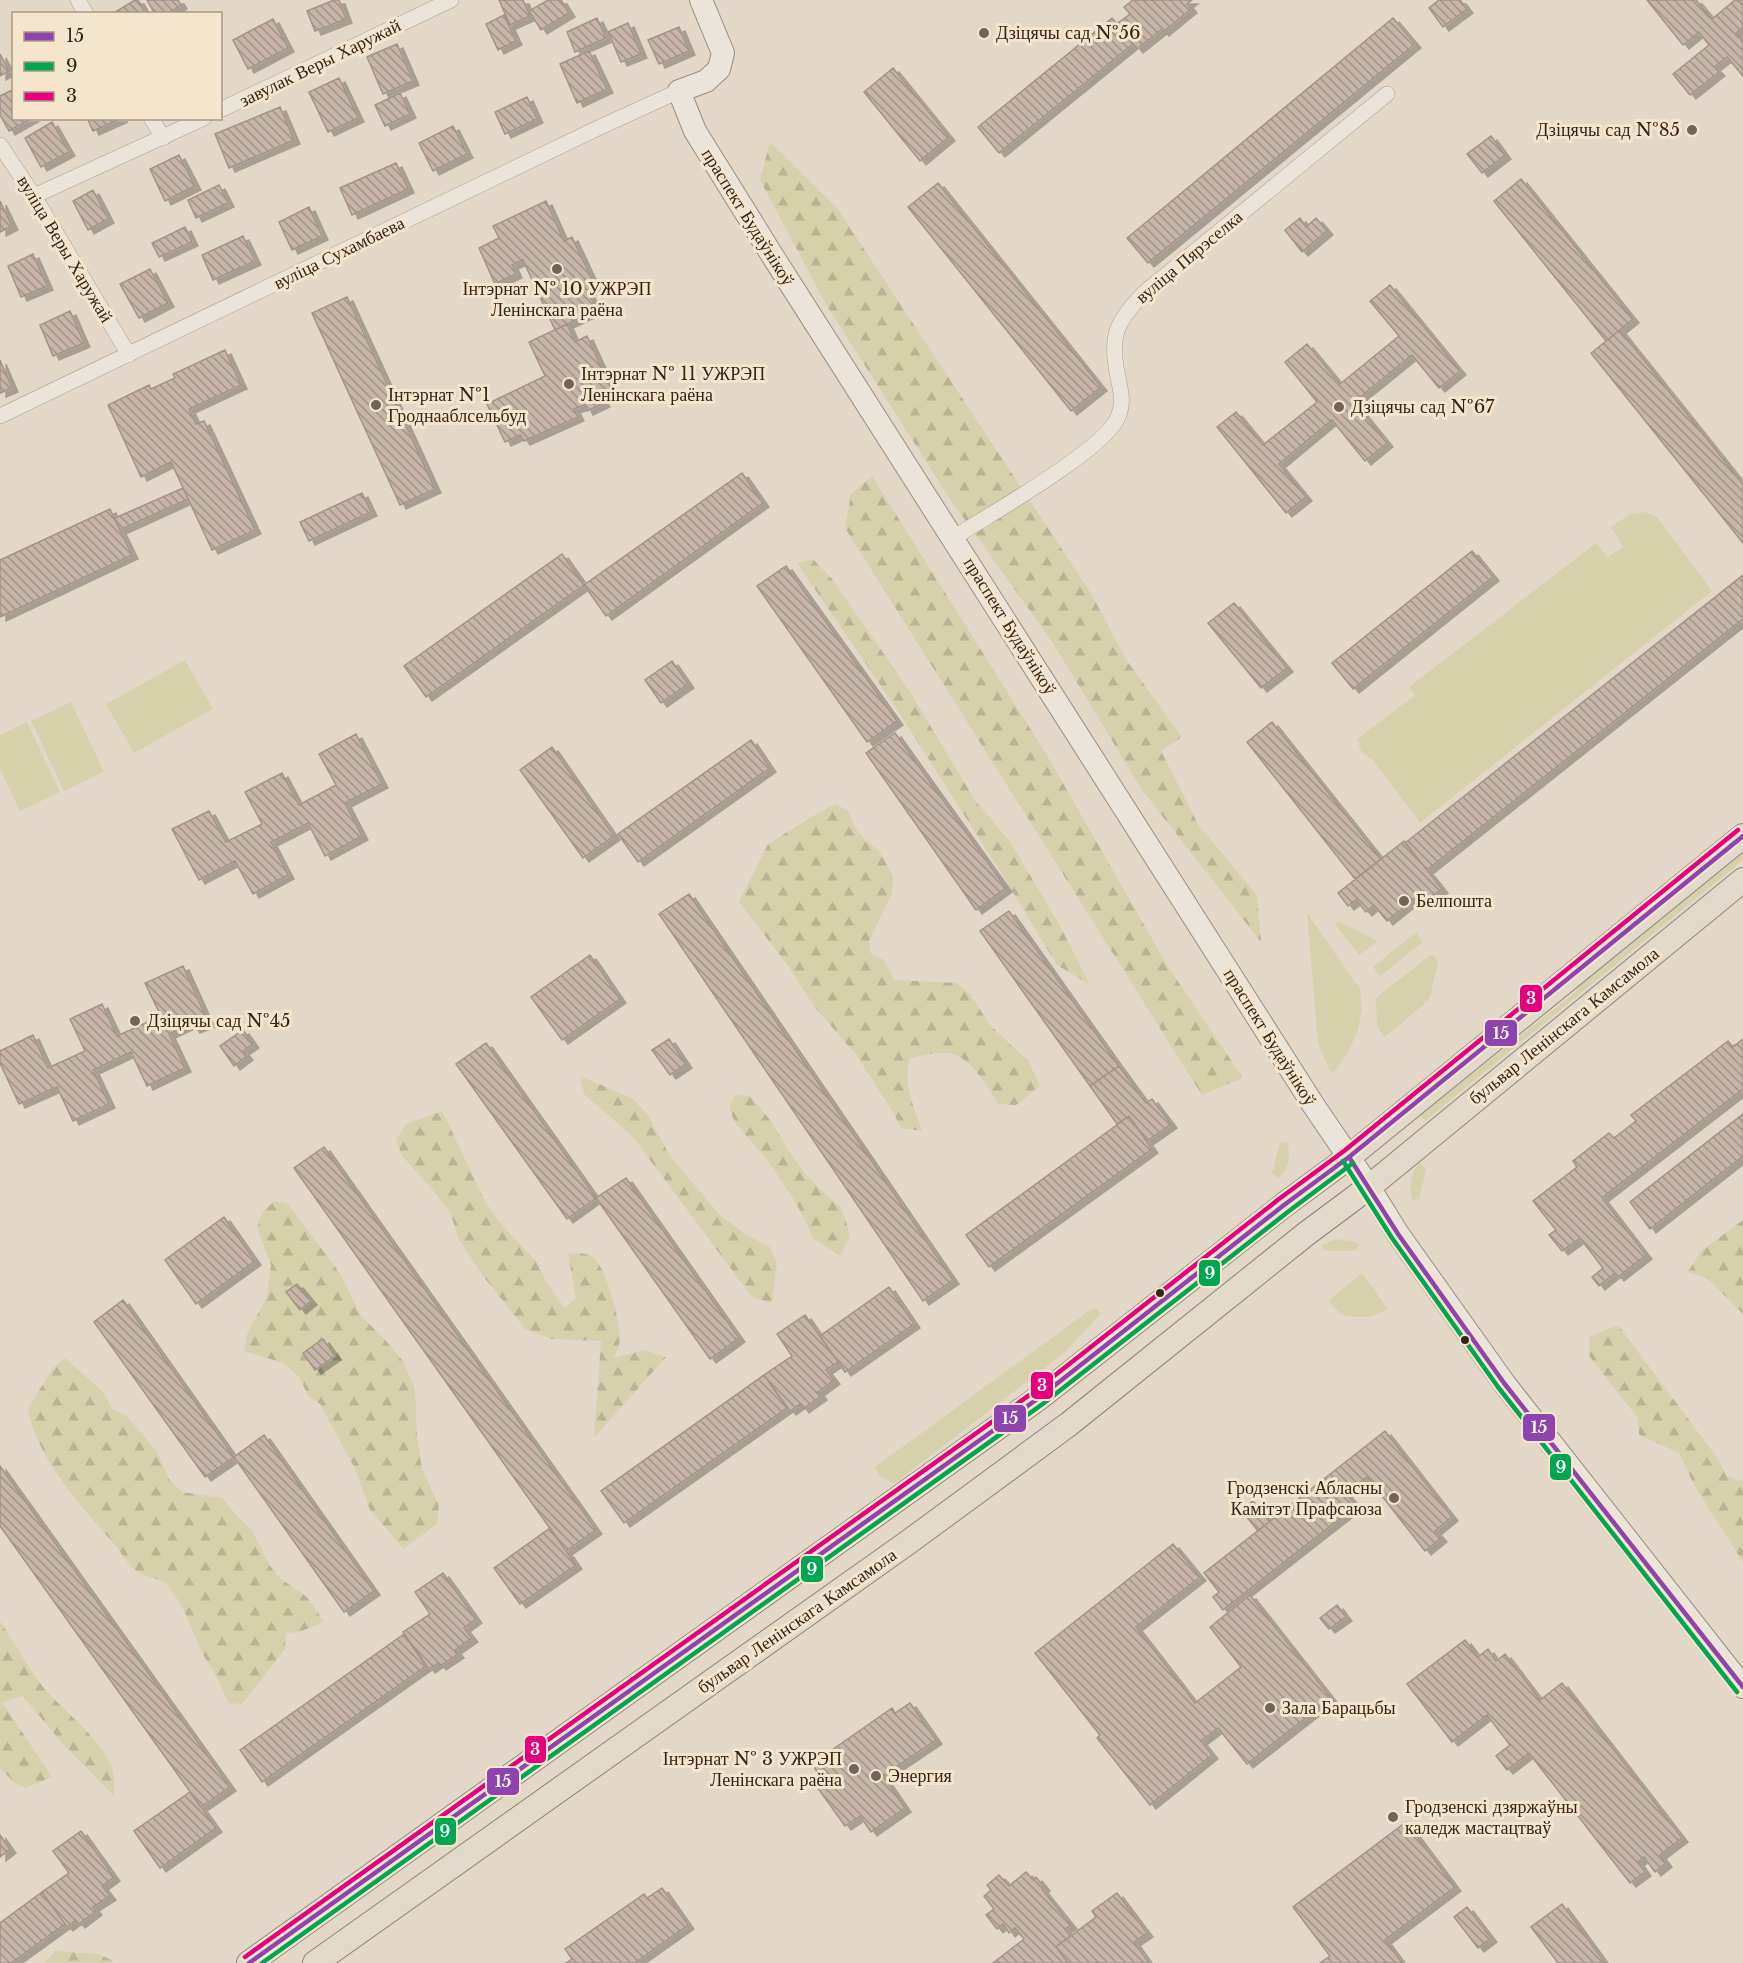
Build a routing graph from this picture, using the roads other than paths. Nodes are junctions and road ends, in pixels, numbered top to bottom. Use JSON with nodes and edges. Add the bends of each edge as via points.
{"nodes":[{"id":1,"x":451,"y":0,"type":"edge"},
{"id":2,"x":701,"y":0,"type":"edge"},
{"id":3,"x":679,"y":92,"type":"junction"},
{"id":4,"x":1386,"y":93,"type":"dead end"},
{"id":5,"x":222,"y":109,"type":"edge"},
{"id":6,"x":152,"y":120,"type":"edge"},
{"id":7,"x":200,"y":120,"type":"edge"},
{"id":8,"x":163,"y":138,"type":"junction"},
{"id":9,"x":0,"y":145,"type":"edge"},
{"id":10,"x":34,"y":196,"type":"junction"},
{"id":11,"x":129,"y":355,"type":"junction"},
{"id":12,"x":0,"y":416,"type":"edge"},
{"id":13,"x":953,"y":538,"type":"junction"},
{"id":14,"x":1743,"y":836,"type":"edge"},
{"id":15,"x":1743,"y":880,"type":"edge"},
{"id":16,"x":1349,"y":1156,"type":"junction"},
{"id":17,"x":1369,"y":1187,"type":"junction"},
{"id":18,"x":1743,"y":1687,"type":"edge"},
{"id":19,"x":249,"y":1963,"type":"edge"},
{"id":20,"x":315,"y":1963,"type":"edge"}],
"edges":[{"from":1,"to":5,"type":"street","name":"завулак Веры Харужай"},
{"from":2,"to":3,"type":"street","via":[[723,53],[719,69],[706,81]]},
{"from":3,"to":11,"type":"street","name":"вуліца Сухамбаева"},
{"from":3,"to":13,"type":"street","name":"праспект Будаўнікоў","via":[[695,131]]},
{"from":4,"to":13,"type":"street","name":"вуліца Пярэселка","via":[[1144,292],[1124,314],[1116,331],[1113,356],[1123,401],[1108,434]]},
{"from":6,"to":8,"type":"street"},
{"from":7,"to":8,"type":"street"},
{"from":8,"to":10,"type":"street"},
{"from":9,"to":10,"type":"street","name":"вуліца Веры Харужай"},
{"from":10,"to":11,"type":"street","name":"вуліца Веры Харужай"},
{"from":11,"to":12,"type":"street","name":"вуліца Сухамбаева"},
{"from":13,"to":16,"type":"street","name":"праспект Будаўнікоў"},
{"from":14,"to":16,"type":"main road","name":"бульвар Ленінскага Камсамола"},
{"from":15,"to":17,"type":"main road","name":"бульвар Ленінскага Камсамола"},
{"from":16,"to":17,"type":"street","name":"праспект Будаўнікоў"},
{"from":16,"to":19,"type":"main road","name":"бульвар Ленінскага Камсамола","via":[[1040,1397]]},
{"from":17,"to":18,"type":"street","name":"праспект Будаўнікоў","via":[[1504,1383]]},
{"from":17,"to":20,"type":"main road","name":"бульвар Ленінскага Камсамола","via":[[1050,1438]]}]}
